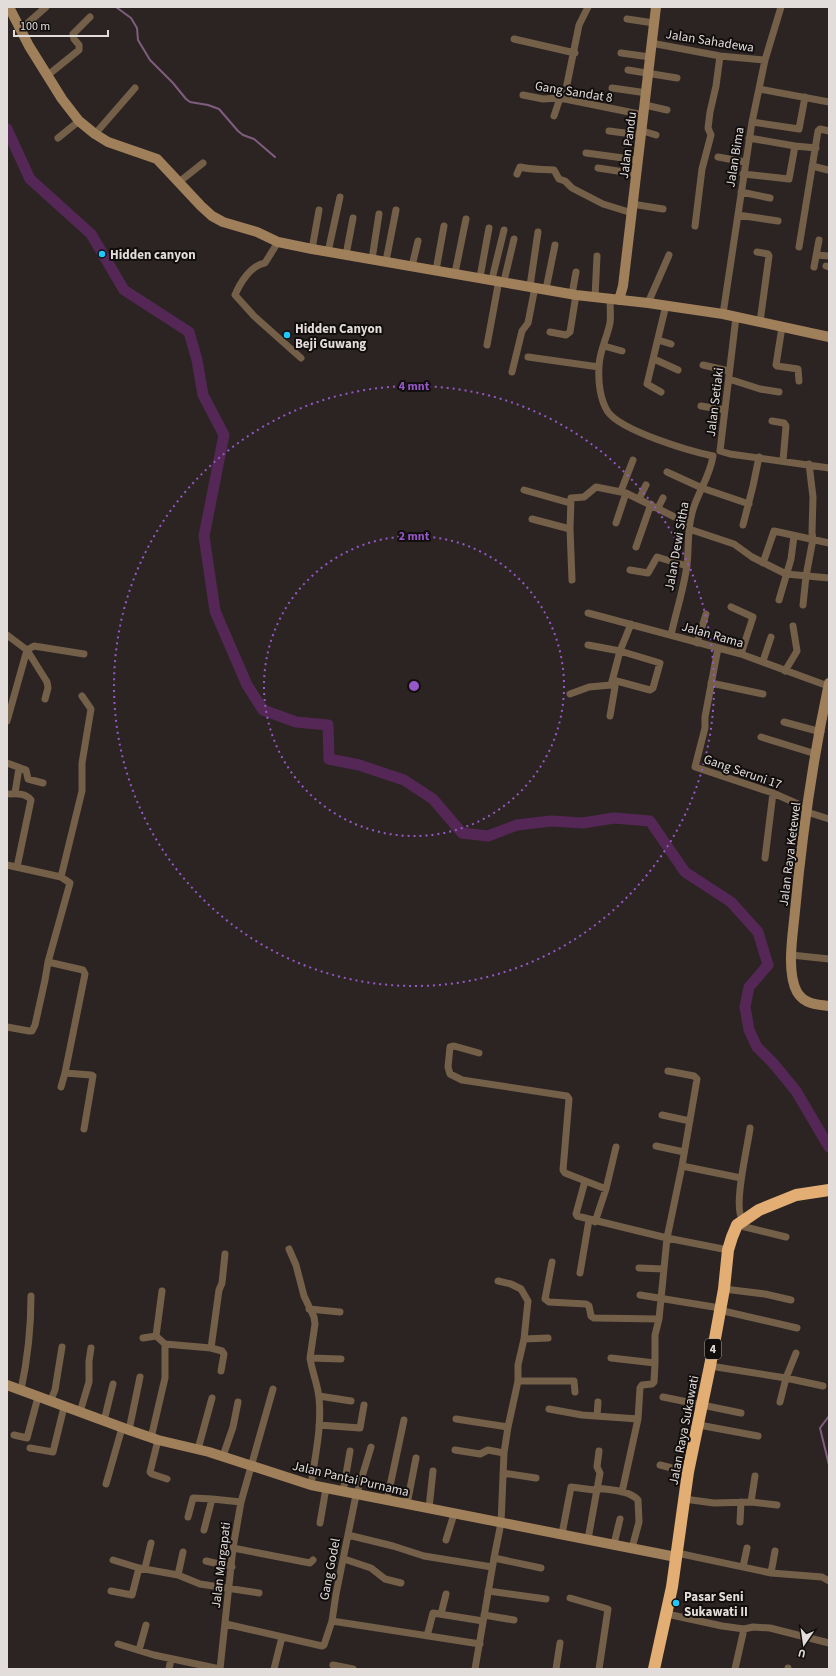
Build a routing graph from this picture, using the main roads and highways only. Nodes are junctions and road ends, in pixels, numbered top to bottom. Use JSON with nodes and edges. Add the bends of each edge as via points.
{"nodes":[{"id":1,"x":829,"y":1190,"type":"edge"},
{"id":2,"x":654,"y":1669,"type":"edge"}],
"edges":[{"from":1,"to":2,"type":"highway","name":"Jalan Raya Sukawati","number":"4","via":[[796,1195],[759,1210],[740,1223],[728,1250],[724,1289],[688,1472],[673,1585]]}]}
